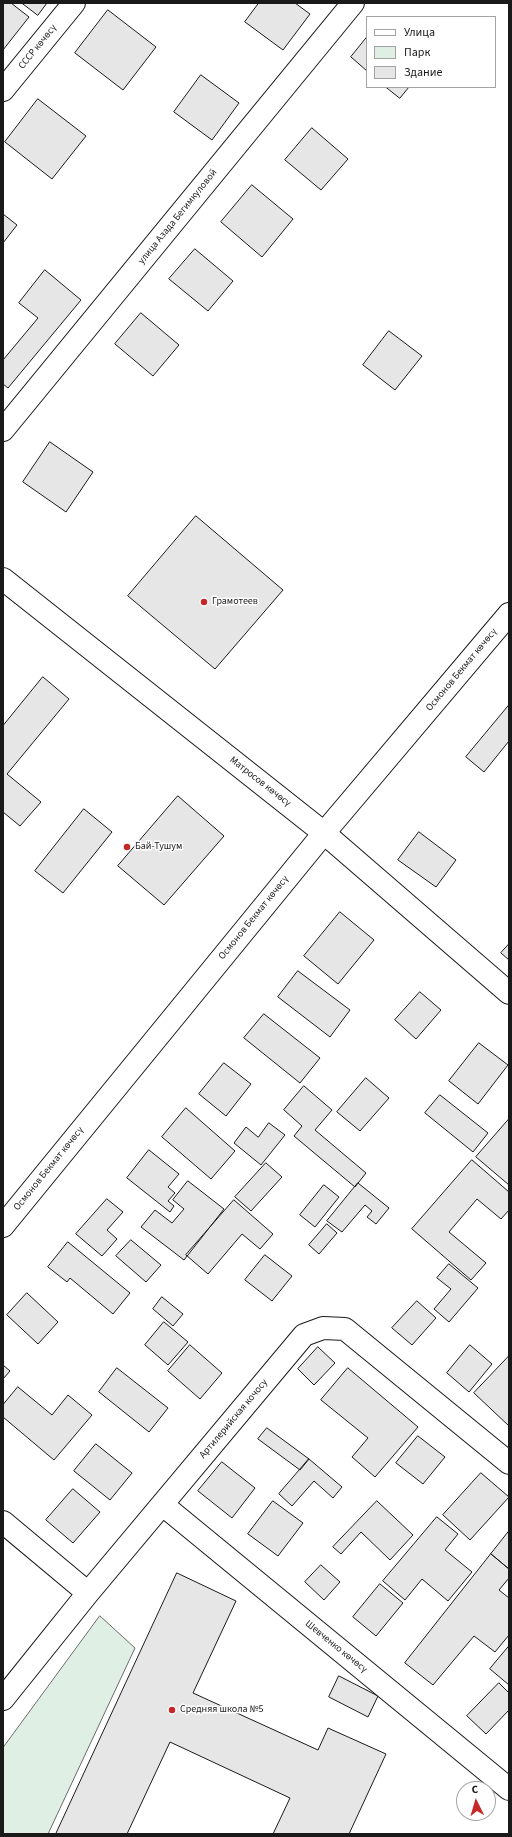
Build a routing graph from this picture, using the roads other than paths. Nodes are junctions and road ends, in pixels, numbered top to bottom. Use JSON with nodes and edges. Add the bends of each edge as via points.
{"nodes":[{"id":1,"x":74,"y":3,"type":"edge"},
{"id":2,"x":353,"y":3,"type":"edge"},
{"id":3,"x":3,"y":90,"type":"edge"},
{"id":4,"x":3,"y":430,"type":"edge"},
{"id":5,"x":3,"y":579,"type":"edge"},
{"id":6,"x":509,"y":614,"type":"edge"},
{"id":7,"x":324,"y":833,"type":"junction"},
{"id":8,"x":509,"y":993,"type":"edge"},
{"id":9,"x":3,"y":1226,"type":"edge"},
{"id":10,"x":509,"y":1463,"type":"edge"},
{"id":11,"x":163,"y":1505,"type":"junction"},
{"id":12,"x":3,"y":1522,"type":"edge"},
{"id":13,"x":88,"y":1593,"type":"junction"},
{"id":14,"x":3,"y":1699,"type":"edge"},
{"id":15,"x":509,"y":1789,"type":"edge"}],
"edges":[{"from":1,"to":3,"type":"street","name":"СССР көчөсү"},
{"from":2,"to":4,"type":"street","name":"улица Азада Бегимкуловой"},
{"from":5,"to":7,"type":"street","name":"Матросов көчөсү"},
{"from":6,"to":7,"type":"street","name":"Осмонов Бекмат көчөсү"},
{"from":7,"to":8,"type":"street","name":"Матросов көчөсү"},
{"from":7,"to":9,"type":"street","name":"Осмонов Бекмат көчөсү"},
{"from":10,"to":11,"type":"street","name":"Артилерийская кочосу","via":[[345,1329],[323,1328],[304,1335]]},
{"from":11,"to":13,"type":"street","name":"Артилерийская кочосу"},
{"from":11,"to":15,"type":"street","name":"Шевченко көчөсү"},
{"from":12,"to":13,"type":"street"},
{"from":13,"to":14,"type":"street","name":"Артилерийская кочосу"}]}
